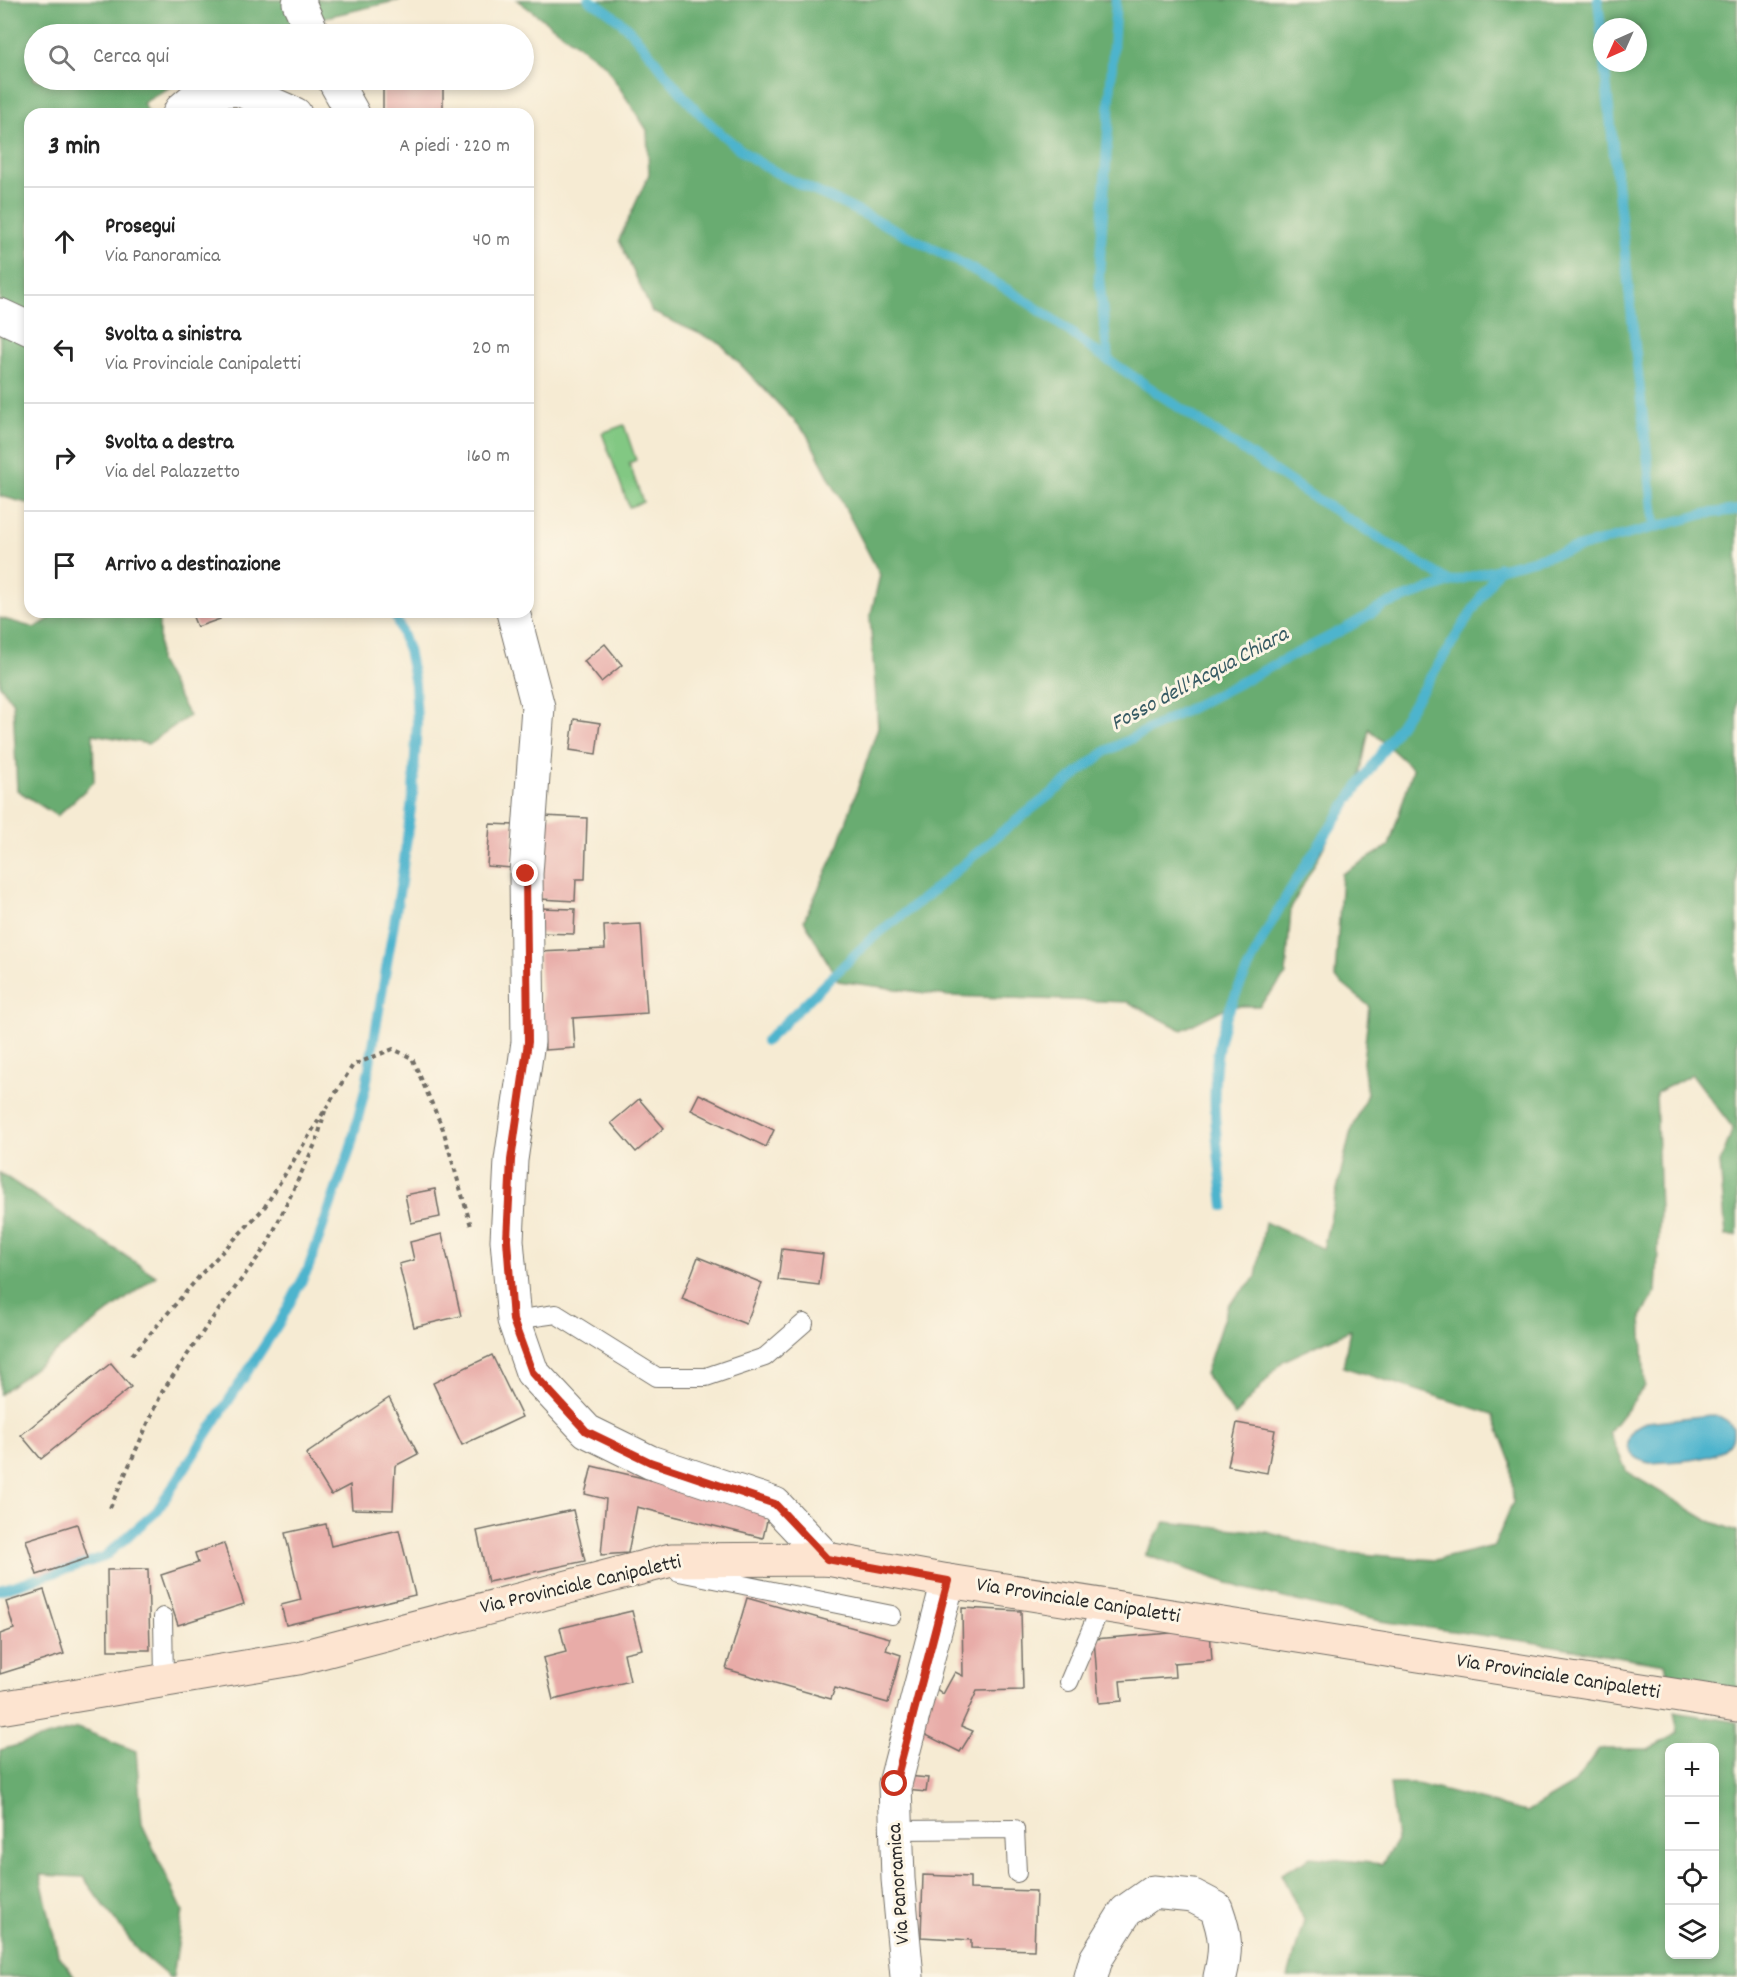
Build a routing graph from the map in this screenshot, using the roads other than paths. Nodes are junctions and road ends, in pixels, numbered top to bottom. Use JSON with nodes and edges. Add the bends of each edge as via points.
{"nodes":[{"id":1,"x":300,"y":0,"type":"edge"},
{"id":2,"x":308,"y":24,"type":"edge"},
{"id":3,"x":226,"y":90,"type":"edge"},
{"id":4,"x":240,"y":90,"type":"edge"},
{"id":5,"x":340,"y":90,"type":"edge"},
{"id":6,"x":183,"y":108,"type":"edge"},
{"id":7,"x":281,"y":108,"type":"edge"},
{"id":8,"x":350,"y":108,"type":"edge"},
{"id":9,"x":0,"y":315,"type":"edge"},
{"id":10,"x":24,"y":326,"type":"edge"},
{"id":11,"x":515,"y":618,"type":"edge"},
{"id":12,"x":513,"y":1320,"type":"junction"},
{"id":13,"x":804,"y":1323,"type":"dead end"},
{"id":14,"x":827,"y":1559,"type":"junction"},
{"id":15,"x":645,"y":1566,"type":"junction"},
{"id":16,"x":948,"y":1581,"type":"junction"},
{"id":17,"x":1101,"y":1606,"type":"junction"},
{"id":18,"x":892,"y":1615,"type":"dead end"},
{"id":19,"x":163,"y":1617,"type":"dead end"},
{"id":20,"x":164,"y":1680,"type":"junction"},
{"id":21,"x":1069,"y":1682,"type":"dead end"},
{"id":22,"x":1737,"y":1706,"type":"edge"},
{"id":23,"x":0,"y":1708,"type":"edge"},
{"id":24,"x":896,"y":1830,"type":"junction"},
{"id":25,"x":1017,"y":1873,"type":"dead end"},
{"id":26,"x":907,"y":1977,"type":"edge"},
{"id":27,"x":1091,"y":1977,"type":"edge"},
{"id":28,"x":1220,"y":1977,"type":"edge"}],
"edges":[{"from":1,"to":2,"type":"street"},
{"from":3,"to":6,"type":"street","via":[[202,92]]},
{"from":4,"to":7,"type":"street"},
{"from":5,"to":8,"type":"street"},
{"from":9,"to":10,"type":"street"},
{"from":11,"to":12,"type":"street","via":[[538,707],[526,874],[528,1042],[511,1160],[507,1240]]},
{"from":12,"to":13,"type":"lane","via":[[556,1314],[657,1377],[706,1377],[765,1357]]},
{"from":12,"to":14,"type":"street","via":[[532,1372],[586,1431],[650,1462],[775,1504]]},
{"from":14,"to":15,"type":"main road","name":"Via Provinciale Canipaletti","via":[[671,1560]]},
{"from":14,"to":16,"type":"main road","name":"Via Provinciale Canipaletti"},
{"from":15,"to":18,"type":"lane"},
{"from":15,"to":20,"type":"main road","name":"Via Provinciale Canipaletti","via":[[298,1658]]},
{"from":16,"to":17,"type":"main road","name":"Via Provinciale Canipaletti"},
{"from":16,"to":24,"type":"street","name":"Via Panoramica","via":[[895,1784]]},
{"from":17,"to":21,"type":"lane"},
{"from":17,"to":22,"type":"main road","name":"Via Provinciale Canipaletti"},
{"from":19,"to":20,"type":"lane"},
{"from":20,"to":23,"type":"main road","name":"Via Provinciale Canipaletti"},
{"from":24,"to":25,"type":"lane","via":[[1015,1829]]},
{"from":24,"to":26,"type":"street","name":"Via Panoramica"},
{"from":27,"to":28,"type":"street","via":[[1096,1959],[1126,1911],[1153,1892],[1194,1896],[1216,1908],[1225,1935]]}]}
